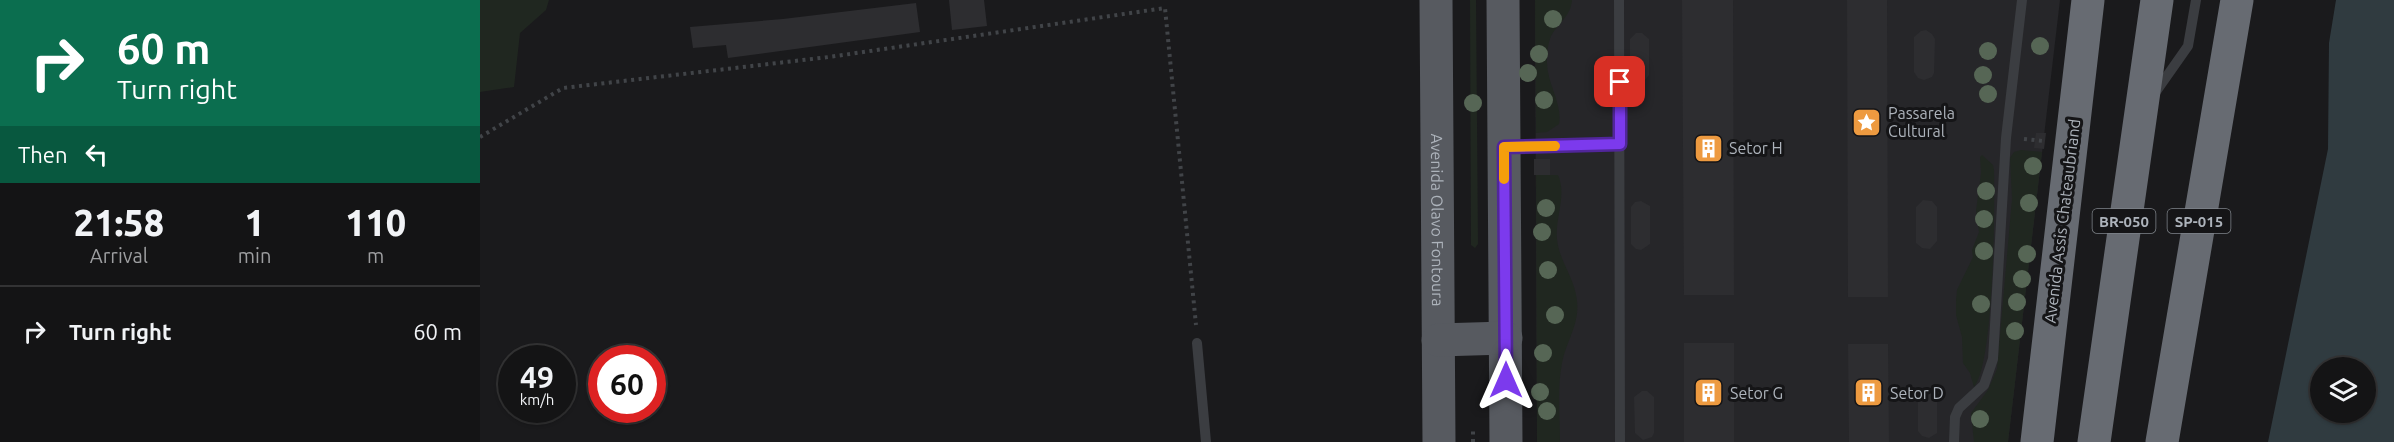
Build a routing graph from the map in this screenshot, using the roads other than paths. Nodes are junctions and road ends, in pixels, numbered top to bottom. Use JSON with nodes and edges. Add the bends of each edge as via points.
{"nodes":[{"id":1,"x":1436,"y":0,"type":"edge"},
{"id":2,"x":1503,"y":0,"type":"edge"},
{"id":3,"x":1619,"y":0,"type":"edge"},
{"id":4,"x":2022,"y":0,"type":"edge"},
{"id":5,"x":2088,"y":0,"type":"edge"},
{"id":6,"x":2157,"y":0,"type":"edge"},
{"id":7,"x":2196,"y":0,"type":"edge"},
{"id":8,"x":2237,"y":0,"type":"edge"},
{"id":9,"x":2139,"y":115,"type":"junction"},
{"id":10,"x":1620,"y":144,"type":"junction"},
{"id":11,"x":1504,"y":147,"type":"junction"},
{"id":12,"x":1506,"y":338,"type":"junction"},
{"id":13,"x":1438,"y":340,"type":"junction"},
{"id":14,"x":1197,"y":343,"type":"road end"},
{"id":15,"x":1438,"y":410,"type":"junction"},
{"id":16,"x":1206,"y":442,"type":"edge"},
{"id":17,"x":1438,"y":442,"type":"edge"},
{"id":18,"x":1449,"y":442,"type":"edge"},
{"id":19,"x":1506,"y":442,"type":"edge"},
{"id":20,"x":1620,"y":442,"type":"edge"},
{"id":21,"x":1954,"y":442,"type":"edge"},
{"id":22,"x":2037,"y":442,"type":"edge"},
{"id":23,"x":2094,"y":442,"type":"edge"},
{"id":24,"x":2162,"y":442,"type":"edge"}],
"edges":[{"from":1,"to":13,"type":"main road","name":"Avenida Olavo Fontoura"},
{"from":2,"to":11,"type":"main road"},
{"from":3,"to":10,"type":"lane"},
{"from":4,"to":21,"type":"lane","via":[[2006,138],[1993,359],[1984,385],[1954,417]]},
{"from":5,"to":22,"type":"highway","name":"Avenida Assis Chateaubriand"},
{"from":6,"to":9,"type":"highway","number":"BR-050"},
{"from":7,"to":9,"type":"lane","via":[[2188,46]]},
{"from":8,"to":24,"type":"highway","number":"SP-015"},
{"from":9,"to":23,"type":"highway","number":"BR-050"},
{"from":10,"to":11,"type":"lane"},
{"from":10,"to":20,"type":"lane"},
{"from":11,"to":12,"type":"main road"},
{"from":12,"to":13,"type":"main road"},
{"from":12,"to":19,"type":"main road"},
{"from":13,"to":15,"type":"main road","name":"Avenida Olavo Fontoura"},
{"from":14,"to":16,"type":"lane"},
{"from":15,"to":17,"type":"main road","name":"Avenida Olavo Fontoura"},
{"from":15,"to":18,"type":"main road"}]}
